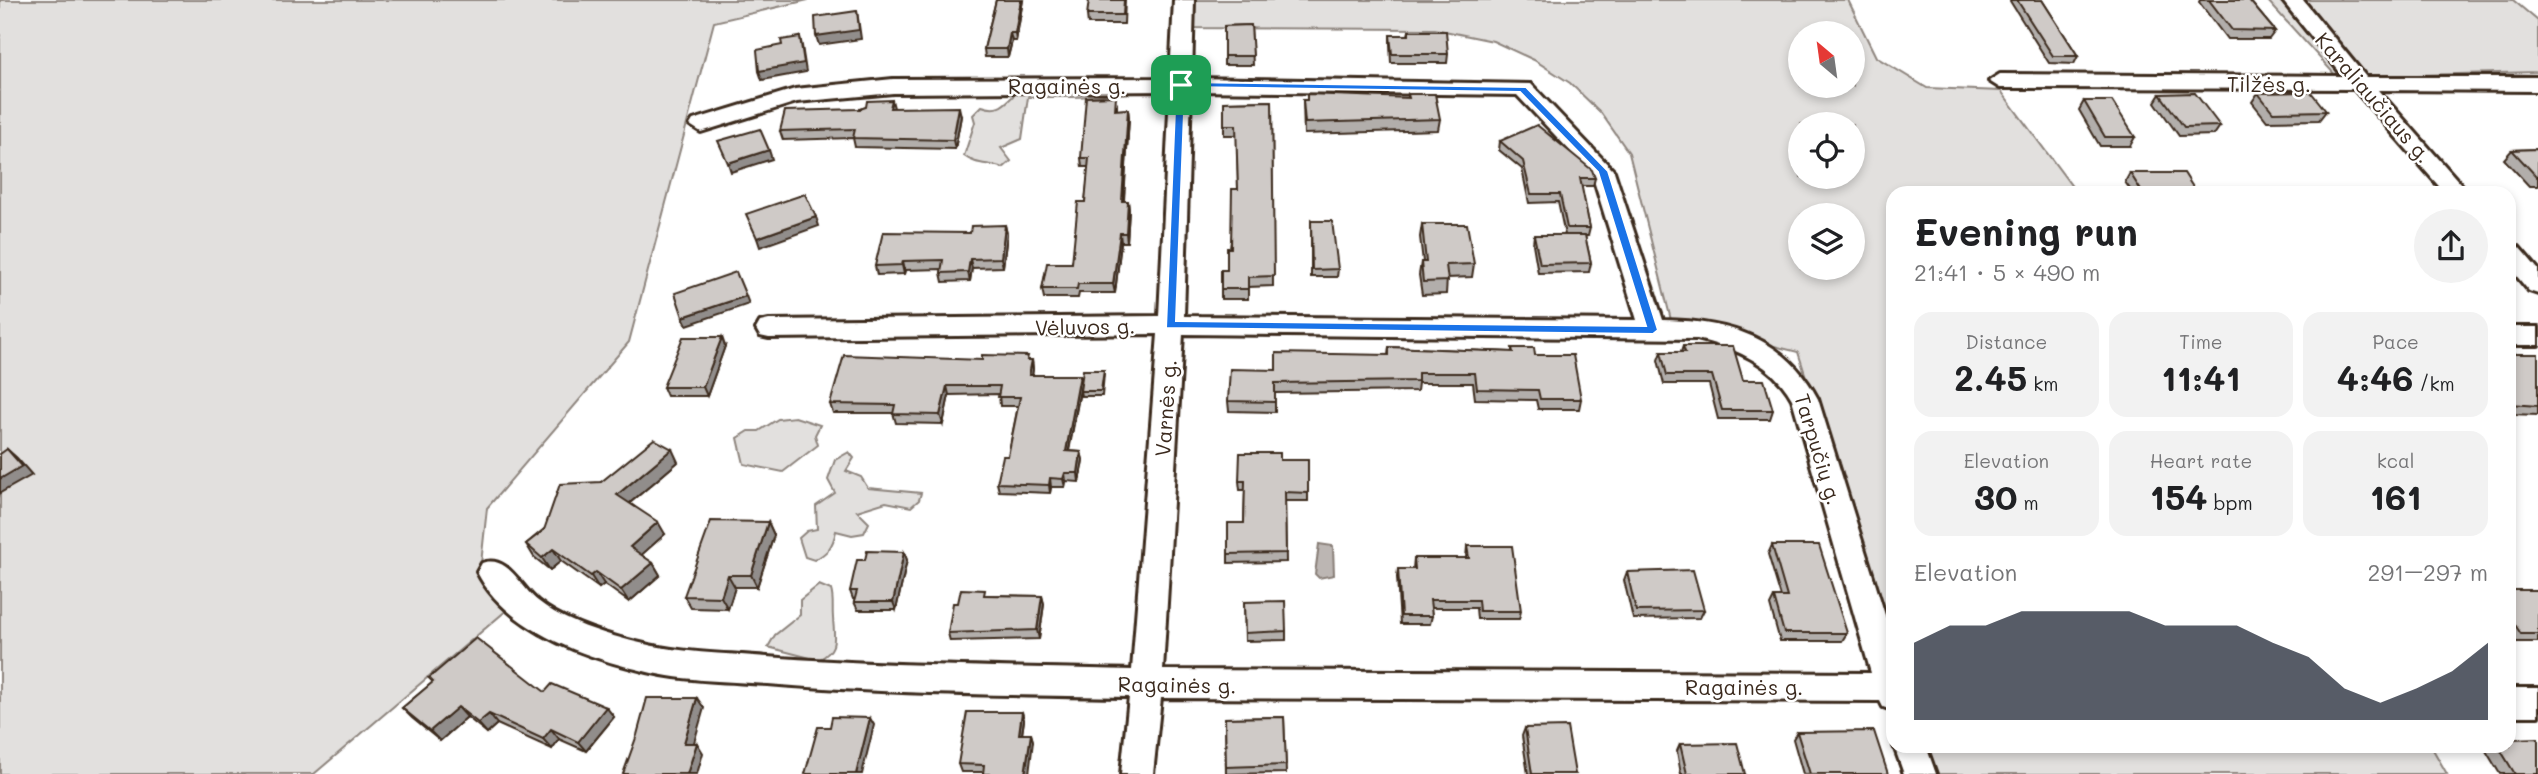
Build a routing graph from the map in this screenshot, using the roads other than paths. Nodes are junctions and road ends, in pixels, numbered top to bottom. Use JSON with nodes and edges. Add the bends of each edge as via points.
{"nodes":[{"id":1,"x":1184,"y":0,"type":"edge"},
{"id":2,"x":2292,"y":0,"type":"edge"},
{"id":3,"x":2000,"y":81,"type":"dead end"},
{"id":4,"x":2360,"y":83,"type":"junction"},
{"id":5,"x":2538,"y":84,"type":"edge"},
{"id":6,"x":1181,"y":85,"type":"junction"},
{"id":7,"x":701,"y":125,"type":"dead end"},
{"id":8,"x":2451,"y":186,"type":"edge"},
{"id":9,"x":2516,"y":260,"type":"edge"},
{"id":10,"x":2538,"y":285,"type":"edge"},
{"id":11,"x":1170,"y":325,"type":"junction"},
{"id":12,"x":769,"y":329,"type":"dead end"},
{"id":13,"x":1653,"y":330,"type":"junction"},
{"id":14,"x":2516,"y":336,"type":"edge"},
{"id":15,"x":2538,"y":336,"type":"edge"},
{"id":16,"x":492,"y":572,"type":"dead end"},
{"id":17,"x":1886,"y":672,"type":"edge"},
{"id":18,"x":1147,"y":684,"type":"junction"},
{"id":19,"x":1886,"y":692,"type":"edge"},
{"id":20,"x":2516,"y":702,"type":"edge"},
{"id":21,"x":2538,"y":702,"type":"edge"},
{"id":22,"x":1912,"y":753,"type":"edge"},
{"id":23,"x":1137,"y":774,"type":"edge"},
{"id":24,"x":1920,"y":774,"type":"edge"}],
"edges":[{"from":1,"to":6,"type":"street","name":"Varnės g."},
{"from":2,"to":4,"type":"street","name":"Karaliaučiaus g."},
{"from":3,"to":4,"type":"street","name":"Tilžės g."},
{"from":4,"to":5,"type":"street","name":"Tilžės g."},
{"from":4,"to":8,"type":"street","name":"Karaliaučiaus g."},
{"from":6,"to":7,"type":"street","name":"Ragainės g.","via":[[844,90],[795,96]]},
{"from":6,"to":11,"type":"street","name":"Varnės g."},
{"from":6,"to":13,"type":"street","name":"Ragainės g.","via":[[1522,89],[1603,171]]},
{"from":9,"to":10,"type":"street"},
{"from":11,"to":12,"type":"street","name":"Vėluvos g."},
{"from":11,"to":13,"type":"street","name":"Vėluvos g."},
{"from":11,"to":18,"type":"street","name":"Varnės g."},
{"from":13,"to":17,"type":"street","name":"Tarpučių g.","via":[[1697,330],[1727,336],[1775,361],[1798,384]]},
{"from":14,"to":15,"type":"street"},
{"from":16,"to":18,"type":"street","name":"Ragainės g.","via":[[527,611],[593,643],[636,656],[849,677]]},
{"from":18,"to":19,"type":"street","name":"Ragainės g."},
{"from":18,"to":23,"type":"street","name":"Varnės g."},
{"from":20,"to":21,"type":"street"},
{"from":22,"to":24,"type":"street"}]}
